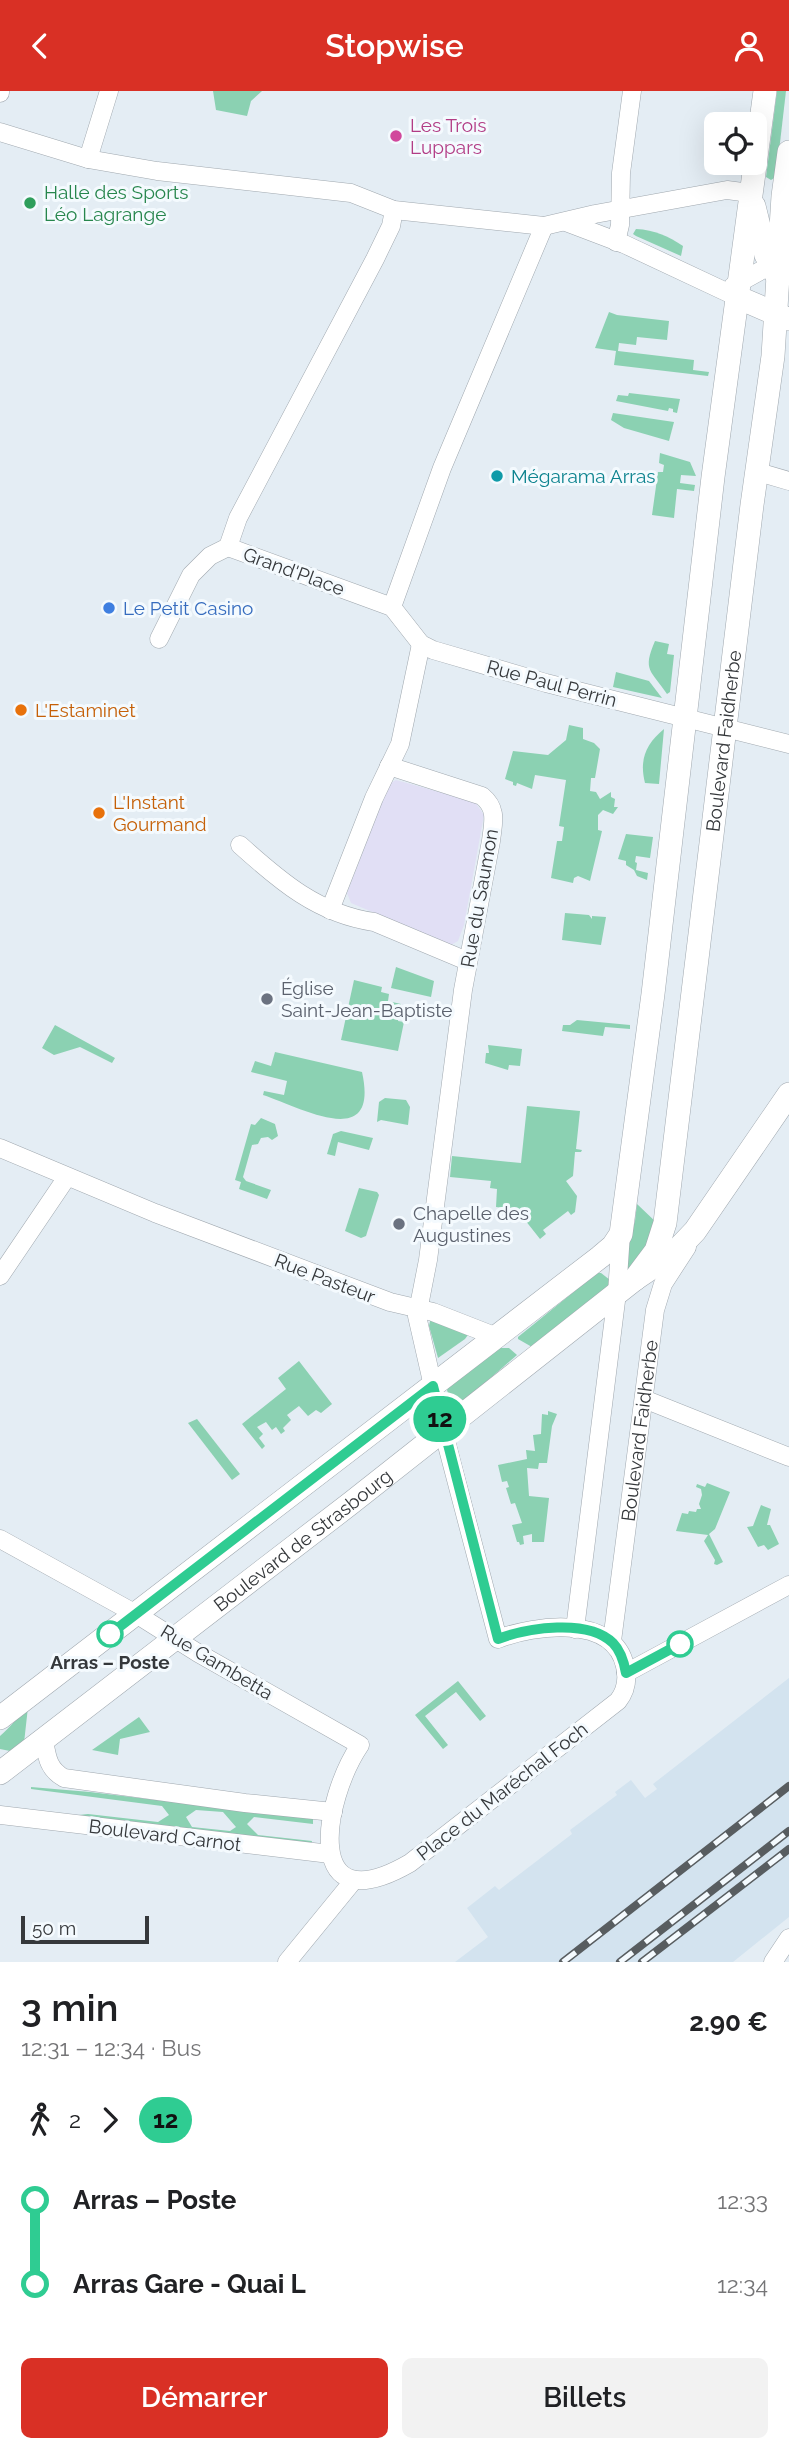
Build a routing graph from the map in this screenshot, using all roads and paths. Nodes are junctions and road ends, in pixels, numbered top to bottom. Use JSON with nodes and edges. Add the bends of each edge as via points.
{"nodes":[{"id":1,"x":110,"y":91,"type":"edge"},
{"id":2,"x":632,"y":91,"type":"edge"},
{"id":3,"x":765,"y":91,"type":"edge"},
{"id":4,"x":2,"y":138,"type":"edge"},
{"id":5,"x":789,"y":152,"type":"edge"},
{"id":6,"x":88,"y":159,"type":"junction"},
{"id":7,"x":750,"y":193,"type":"junction"},
{"id":8,"x":786,"y":197,"type":"edge"},
{"id":9,"x":621,"y":209,"type":"junction"},
{"id":10,"x":394,"y":210,"type":"junction"},
{"id":11,"x":566,"y":222,"type":"junction"},
{"id":12,"x":544,"y":226,"type":"junction"},
{"id":13,"x":616,"y":242,"type":"junction"},
{"id":14,"x":776,"y":268,"type":"junction"},
{"id":15,"x":733,"y":291,"type":"junction"},
{"id":16,"x":785,"y":313,"type":"edge"},
{"id":17,"x":758,"y":472,"type":"junction"},
{"id":18,"x":789,"y":481,"type":"edge"},
{"id":19,"x":228,"y":547,"type":"junction"},
{"id":20,"x":392,"y":607,"type":"junction"},
{"id":21,"x":159,"y":639,"type":"dead end"},
{"id":22,"x":421,"y":644,"type":"junction"},
{"id":23,"x":685,"y":718,"type":"junction"},
{"id":24,"x":727,"y":728,"type":"junction"},
{"id":25,"x":789,"y":744,"type":"edge"},
{"id":26,"x":389,"y":766,"type":"junction"},
{"id":27,"x":240,"y":845,"type":"dead end"},
{"id":28,"x":330,"y":910,"type":"junction"},
{"id":29,"x":467,"y":961,"type":"junction"},
{"id":30,"x":789,"y":1094,"type":"edge"},
{"id":31,"x":0,"y":1148,"type":"edge"},
{"id":32,"x":67,"y":1177,"type":"junction"},
{"id":33,"x":622,"y":1228,"type":"junction"},
{"id":34,"x":695,"y":1231,"type":"junction"},
{"id":35,"x":0,"y":1276,"type":"edge"},
{"id":36,"x":626,"y":1286,"type":"junction"},
{"id":37,"x":418,"y":1309,"type":"junction"},
{"id":38,"x":497,"y":1338,"type":"junction"},
{"id":39,"x":433,"y":1386,"type":"junction"},
{"id":40,"x":644,"y":1399,"type":"junction"},
{"id":41,"x":443,"y":1430,"type":"junction"},
{"id":42,"x":789,"y":1457,"type":"edge"},
{"id":43,"x":0,"y":1539,"type":"edge"},
{"id":44,"x":789,"y":1585,"type":"edge"},
{"id":45,"x":136,"y":1614,"type":"junction"},
{"id":46,"x":575,"y":1629,"type":"junction"},
{"id":47,"x":175,"y":1637,"type":"junction"},
{"id":48,"x":612,"y":1641,"type":"junction"},
{"id":49,"x":626,"y":1673,"type":"junction"},
{"id":50,"x":0,"y":1718,"type":"edge"},
{"id":51,"x":44,"y":1740,"type":"junction"},
{"id":52,"x":0,"y":1773,"type":"edge"},
{"id":53,"x":333,"y":1812,"type":"junction"},
{"id":54,"x":0,"y":1815,"type":"edge"},
{"id":55,"x":330,"y":1854,"type":"junction"},
{"id":56,"x":354,"y":1880,"type":"junction"},
{"id":57,"x":789,"y":1938,"type":"edge"},
{"id":58,"x":287,"y":1962,"type":"edge"},
{"id":59,"x":773,"y":1962,"type":"edge"}],
"edges":[{"from":1,"to":6,"type":"street"},
{"from":2,"to":9,"type":"street"},
{"from":3,"to":7,"type":"main road","name":"Boulevard Faidherbe"},
{"from":4,"to":6,"type":"street"},
{"from":5,"to":8,"type":"main road"},
{"from":6,"to":10,"type":"street","via":[[351,193]]},
{"from":7,"to":8,"type":"main road"},
{"from":7,"to":9,"type":"street","via":[[727,190]]},
{"from":7,"to":14,"type":"main road"},
{"from":7,"to":15,"type":"main road","name":"Boulevard Faidherbe"},
{"from":8,"to":14,"type":"main road"},
{"from":9,"to":11,"type":"street"},
{"from":9,"to":13,"type":"street"},
{"from":10,"to":12,"type":"street"},
{"from":10,"to":19,"type":"street","name":"Grand'Place","via":[[375,259],[238,518]]},
{"from":11,"to":12,"type":"street"},
{"from":11,"to":13,"type":"street"},
{"from":12,"to":20,"type":"street","via":[[442,468]]},
{"from":13,"to":15,"type":"street"},
{"from":14,"to":15,"type":"street"},
{"from":14,"to":16,"type":"main road"},
{"from":15,"to":16,"type":"main road"},
{"from":15,"to":23,"type":"main road","name":"Boulevard Faidherbe"},
{"from":16,"to":17,"type":"main road","name":"Boulevard Faidherbe"},
{"from":17,"to":18,"type":"street"},
{"from":17,"to":24,"type":"main road","name":"Boulevard Faidherbe"},
{"from":19,"to":20,"type":"street","name":"Grand'Place"},
{"from":19,"to":21,"type":"street","via":[[210,556],[191,575]]},
{"from":20,"to":22,"type":"street"},
{"from":22,"to":23,"type":"street","name":"Rue Paul Perrin","via":[[546,683]]},
{"from":22,"to":26,"type":"street","via":[[400,744]]},
{"from":23,"to":24,"type":"street","name":"Rue Paul Perrin"},
{"from":23,"to":33,"type":"main road","name":"Boulevard Faidherbe"},
{"from":24,"to":25,"type":"street"},
{"from":24,"to":36,"type":"main road","name":"Boulevard Faidherbe","via":[[665,1228],[652,1258]]},
{"from":26,"to":28,"type":"street"},
{"from":26,"to":29,"type":"street","name":"Rue du Saumon","via":[[490,802],[494,813],[491,841]]},
{"from":27,"to":28,"type":"street","via":[[275,877]]},
{"from":28,"to":29,"type":"street","via":[[374,922]]},
{"from":29,"to":37,"type":"street","name":"Rue du Saumon"},
{"from":30,"to":34,"type":"main road"},
{"from":31,"to":32,"type":"street","name":"Rue Pasteur"},
{"from":32,"to":35,"type":"street"},
{"from":32,"to":37,"type":"street","name":"Rue Pasteur","via":[[390,1303]]},
{"from":33,"to":36,"type":"street","name":"Boulevard Faidherbe"},
{"from":33,"to":38,"type":"main road","via":[[607,1252]]},
{"from":34,"to":36,"type":"main road","via":[[675,1252]]},
{"from":34,"to":40,"type":"street","name":"Boulevard Faidherbe","via":[[660,1290]]},
{"from":36,"to":41,"type":"main road","name":"Boulevard de Strasbourg"},
{"from":36,"to":46,"type":"street","name":"Boulevard Faidherbe"},
{"from":37,"to":38,"type":"street","name":"Rue Pasteur"},
{"from":37,"to":39,"type":"street","name":"Rue du Saumon"},
{"from":38,"to":39,"type":"main road"},
{"from":39,"to":41,"type":"street","name":"Rue du Saumon"},
{"from":39,"to":45,"type":"main road"},
{"from":40,"to":42,"type":"street"},
{"from":40,"to":48,"type":"street","name":"Boulevard Faidherbe"},
{"from":41,"to":46,"type":"street","name":"Rue du Saumon","via":[[498,1639],[534,1629]]},
{"from":41,"to":47,"type":"main road","name":"Boulevard de Strasbourg"},
{"from":43,"to":45,"type":"street","name":"Rue Gambetta"},
{"from":44,"to":49,"type":"street"},
{"from":45,"to":47,"type":"street","name":"Rue Gambetta"},
{"from":45,"to":50,"type":"main road"},
{"from":46,"to":48,"type":"street"},
{"from":47,"to":51,"type":"main road","name":"Boulevard de Strasbourg"},
{"from":47,"to":53,"type":"street","name":"Rue Gambetta","via":[[360,1745],[346,1769]]},
{"from":48,"to":49,"type":"street"},
{"from":49,"to":56,"type":"street","name":"Place du Maréchal Foch","via":[[618,1701],[410,1864],[376,1879]]},
{"from":51,"to":52,"type":"main road","name":"Boulevard de Strasbourg"},
{"from":51,"to":53,"type":"street","via":[[52,1770],[64,1778]]},
{"from":53,"to":55,"type":"street"},
{"from":54,"to":55,"type":"street","name":"Boulevard Carnot"},
{"from":55,"to":56,"type":"street","via":[[337,1870]]},
{"from":56,"to":58,"type":"street"},
{"from":57,"to":59,"type":"street"}]}
